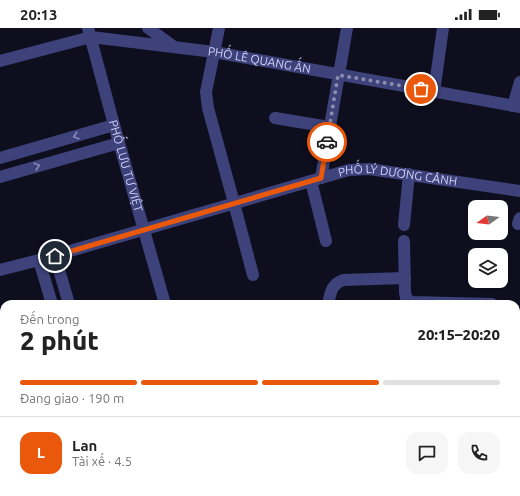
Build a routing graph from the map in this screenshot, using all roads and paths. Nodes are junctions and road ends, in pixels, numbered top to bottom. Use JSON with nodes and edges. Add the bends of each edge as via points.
{"nodes":[{"id":1,"x":148,"y":28,"type":"edge"},
{"id":2,"x":219,"y":28,"type":"edge"},
{"id":3,"x":347,"y":28,"type":"edge"},
{"id":4,"x":443,"y":28,"type":"edge"},
{"id":5,"x":89,"y":32,"type":"edge"},
{"id":6,"x":176,"y":47,"type":"junction"},
{"id":7,"x":214,"y":52,"type":"junction"},
{"id":8,"x":0,"y":60,"type":"edge"},
{"id":9,"x":338,"y":75,"type":"junction"},
{"id":10,"x":520,"y":82,"type":"edge"},
{"id":11,"x":434,"y":92,"type":"junction"},
{"id":12,"x":517,"y":107,"type":"edge"},
{"id":13,"x":275,"y":118,"type":"dead end"},
{"id":14,"x":114,"y":125,"type":"junction"},
{"id":15,"x":329,"y":127,"type":"junction"},
{"id":16,"x":119,"y":143,"type":"junction"},
{"id":17,"x":0,"y":158,"type":"edge"},
{"id":18,"x":409,"y":174,"type":"junction"},
{"id":19,"x":0,"y":177,"type":"edge"},
{"id":20,"x":316,"y":180,"type":"junction"},
{"id":21,"x":520,"y":191,"type":"edge"},
{"id":22,"x":234,"y":203,"type":"junction"},
{"id":23,"x":404,"y":224,"type":"dead end"},
{"id":24,"x":144,"y":230,"type":"junction"},
{"id":25,"x":326,"y":241,"type":"dead end"},
{"id":26,"x":404,"y":241,"type":"dead end"},
{"id":27,"x":55,"y":256,"type":"junction"},
{"id":28,"x":39,"y":260,"type":"junction"},
{"id":29,"x":0,"y":270,"type":"edge"},
{"id":30,"x":253,"y":275,"type":"dead end"},
{"id":31,"x":405,"y":278,"type":"junction"},
{"id":32,"x":51,"y":300,"type":"edge"},
{"id":33,"x":68,"y":300,"type":"edge"},
{"id":34,"x":164,"y":300,"type":"edge"},
{"id":35,"x":329,"y":300,"type":"edge"},
{"id":36,"x":408,"y":300,"type":"edge"}],
"edges":[{"from":1,"to":6,"type":"street"},
{"from":2,"to":7,"type":"street"},
{"from":3,"to":9,"type":"street"},
{"from":4,"to":11,"type":"street"},
{"from":5,"to":6,"type":"street","name":"PHỐ LÊ QUANG ẤN"},
{"from":5,"to":8,"type":"street","name":"PHỐ LÊ QUANG ẤN"},
{"from":5,"to":14,"type":"street","name":"PHỐ LƯU TƯ VIỆT"},
{"from":6,"to":7,"type":"street","name":"PHỐ LÊ QUANG ẤN"},
{"from":7,"to":9,"type":"street","name":"PHỐ LÊ QUANG ẤN"},
{"from":7,"to":22,"type":"street","via":[[206,92],[208,108]]},
{"from":9,"to":11,"type":"street","name":"PHỐ LÊ QUANG ẤN"},
{"from":9,"to":15,"type":"street"},
{"from":10,"to":12,"type":"street"},
{"from":11,"to":12,"type":"street","name":"PHỐ LÊ QUANG ẤN"},
{"from":13,"to":15,"type":"street"},
{"from":14,"to":16,"type":"street","name":"PHỐ LƯU TƯ VIỆT"},
{"from":14,"to":17,"type":"street","one_way":true},
{"from":15,"to":20,"type":"street"},
{"from":19,"to":16,"type":"street","one_way":true},
{"from":16,"to":24,"type":"street","name":"PHỐ LƯU TƯ VIỆT"},
{"from":18,"to":20,"type":"street","name":"PHỐ LÝ DƯƠNG CẢNH","via":[[369,169],[349,170]]},
{"from":18,"to":21,"type":"street","name":"PHỐ LÝ DƯƠNG CẢNH"},
{"from":18,"to":23,"type":"street"},
{"from":20,"to":22,"type":"street","name":"PHỐ LÝ DƯƠNG CẢNH"},
{"from":20,"to":25,"type":"street"},
{"from":22,"to":24,"type":"street","name":"PHỐ LÝ DƯƠNG CẢNH"},
{"from":22,"to":30,"type":"street"},
{"from":24,"to":27,"type":"street","name":"PHỐ LÝ DƯƠNG CẢNH"},
{"from":24,"to":34,"type":"street","name":"PHỐ LƯU TƯ VIỆT"},
{"from":26,"to":31,"type":"street"},
{"from":27,"to":28,"type":"street","name":"PHỐ LÝ DƯƠNG CẢNH"},
{"from":27,"to":33,"type":"street"},
{"from":28,"to":29,"type":"street","name":"PHỐ LÝ DƯƠNG CẢNH"},
{"from":28,"to":32,"type":"street"},
{"from":31,"to":35,"type":"street","via":[[343,280],[332,288]]},
{"from":31,"to":36,"type":"street"}]}
